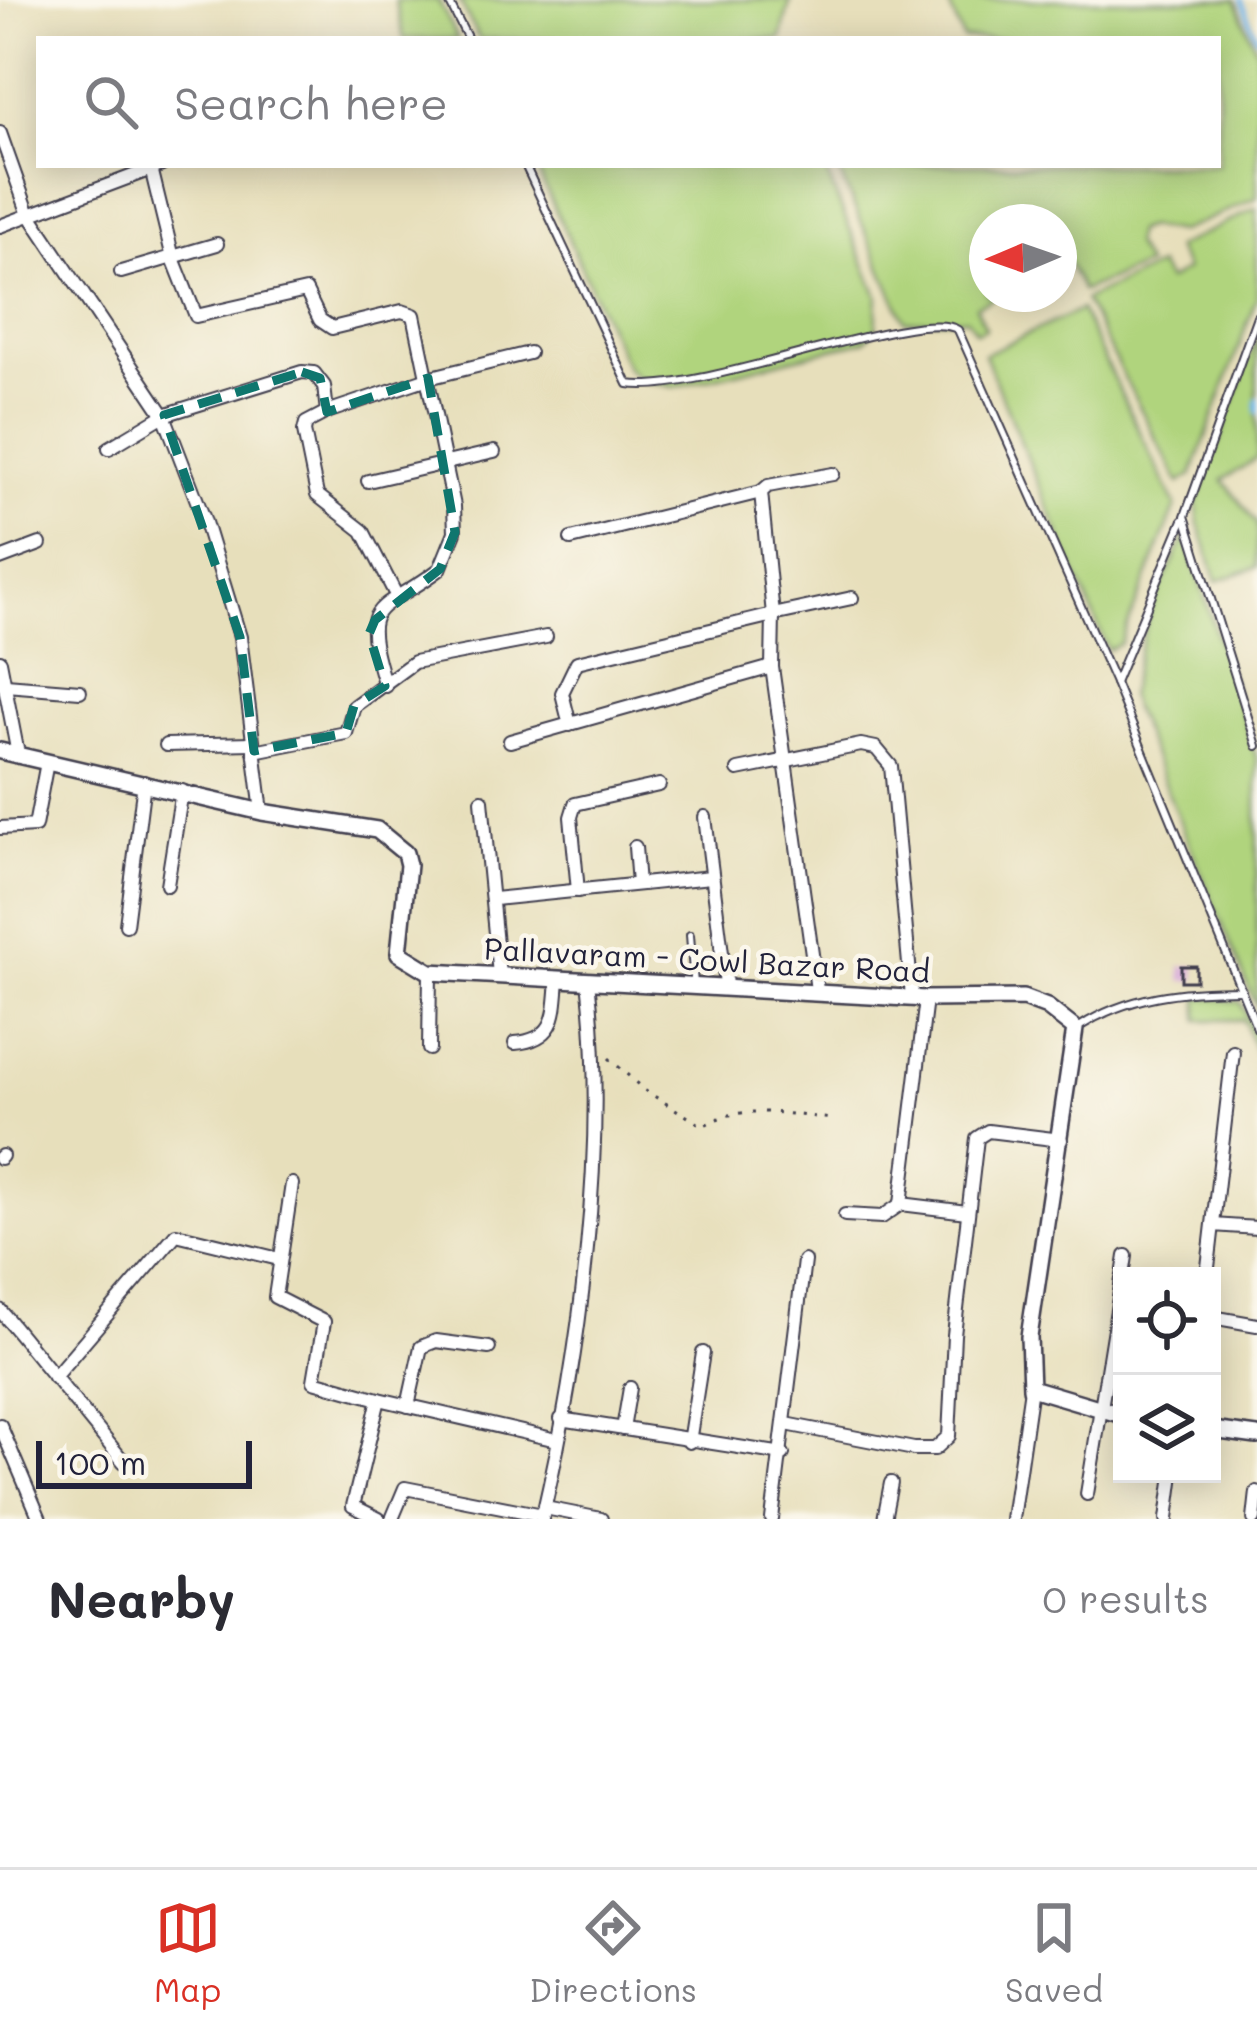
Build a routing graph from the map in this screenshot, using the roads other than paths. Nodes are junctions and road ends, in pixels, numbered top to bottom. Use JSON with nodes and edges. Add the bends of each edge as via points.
{"nodes":[{"id":1,"x":448,"y":0,"type":"edge"},
{"id":2,"x":466,"y":36,"type":"edge"},
{"id":3,"x":0,"y":133,"type":"edge"},
{"id":4,"x":150,"y":168,"type":"edge"},
{"id":5,"x":156,"y":168,"type":"edge"},
{"id":6,"x":525,"y":168,"type":"edge"},
{"id":7,"x":28,"y":212,"type":"junction"},
{"id":8,"x":0,"y":226,"type":"edge"},
{"id":9,"x":217,"y":244,"type":"dead end"},
{"id":10,"x":173,"y":258,"type":"junction"},
{"id":11,"x":122,"y":272,"type":"dead end"},
{"id":12,"x":1257,"y":316,"type":"edge"},
{"id":13,"x":529,"y":353,"type":"dead end"},
{"id":14,"x":428,"y":377,"type":"junction"},
{"id":15,"x":327,"y":412,"type":"junction"},
{"id":16,"x":164,"y":416,"type":"junction"},
{"id":17,"x":109,"y":448,"type":"dead end"},
{"id":18,"x":494,"y":452,"type":"dead end"},
{"id":19,"x":446,"y":464,"type":"junction"},
{"id":20,"x":832,"y":474,"type":"dead end"},
{"id":21,"x":368,"y":481,"type":"dead end"},
{"id":22,"x":761,"y":492,"type":"junction"},
{"id":23,"x":1185,"y":517,"type":"junction"},
{"id":24,"x":571,"y":539,"type":"dead end"},
{"id":25,"x":40,"y":544,"type":"dead end"},
{"id":26,"x":0,"y":559,"type":"edge"},
{"id":27,"x":396,"y":595,"type":"junction"},
{"id":28,"x":852,"y":598,"type":"dead end"},
{"id":29,"x":772,"y":615,"type":"junction"},
{"id":30,"x":546,"y":637,"type":"dead end"},
{"id":31,"x":0,"y":661,"type":"edge"},
{"id":32,"x":772,"y":667,"type":"junction"},
{"id":33,"x":1115,"y":683,"type":"junction"},
{"id":34,"x":6,"y":685,"type":"junction"},
{"id":35,"x":385,"y":686,"type":"junction"},
{"id":36,"x":80,"y":691,"type":"dead end"},
{"id":37,"x":570,"y":724,"type":"junction"},
{"id":38,"x":510,"y":741,"type":"dead end"},
{"id":39,"x":166,"y":745,"type":"dead end"},
{"id":40,"x":1257,"y":746,"type":"edge"},
{"id":41,"x":254,"y":747,"type":"junction"},
{"id":42,"x":9,"y":753,"type":"edge"},
{"id":43,"x":789,"y":761,"type":"junction"},
{"id":44,"x":47,"y":762,"type":"junction"},
{"id":45,"x":738,"y":770,"type":"dead end"},
{"id":46,"x":145,"y":782,"type":"junction"},
{"id":47,"x":659,"y":785,"type":"dead end"},
{"id":48,"x":182,"y":791,"type":"junction"},
{"id":49,"x":482,"y":800,"type":"dead end"},
{"id":50,"x":262,"y":812,"type":"junction"},
{"id":51,"x":705,"y":817,"type":"dead end"},
{"id":52,"x":0,"y":828,"type":"edge"},
{"id":53,"x":635,"y":847,"type":"dead end"},
{"id":54,"x":712,"y":877,"type":"junction"},
{"id":55,"x":638,"y":884,"type":"junction"},
{"id":56,"x":167,"y":885,"type":"dead end"},
{"id":57,"x":578,"y":891,"type":"junction"},
{"id":58,"x":494,"y":899,"type":"junction"},
{"id":59,"x":126,"y":926,"type":"dead end"},
{"id":60,"x":690,"y":935,"type":"dead end"},
{"id":61,"x":430,"y":972,"type":"junction"},
{"id":62,"x":499,"y":974,"type":"junction"},
{"id":63,"x":558,"y":979,"type":"junction"},
{"id":64,"x":588,"y":981,"type":"junction"},
{"id":65,"x":694,"y":985,"type":"junction"},
{"id":66,"x":727,"y":986,"type":"junction"},
{"id":67,"x":817,"y":990,"type":"junction"},
{"id":68,"x":1242,"y":990,"type":"junction"},
{"id":69,"x":919,"y":998,"type":"junction"},
{"id":70,"x":1257,"y":1028,"type":"edge"},
{"id":71,"x":1075,"y":1029,"type":"junction"},
{"id":72,"x":515,"y":1043,"type":"dead end"},
{"id":73,"x":429,"y":1048,"type":"dead end"},
{"id":74,"x":1233,"y":1052,"type":"dead end"},
{"id":75,"x":1061,"y":1140,"type":"junction"},
{"id":76,"x":292,"y":1184,"type":"dead end"},
{"id":77,"x":901,"y":1204,"type":"junction"},
{"id":78,"x":967,"y":1212,"type":"junction"},
{"id":79,"x":845,"y":1215,"type":"dead end"},
{"id":80,"x":1213,"y":1225,"type":"junction"},
{"id":81,"x":1257,"y":1228,"type":"edge"},
{"id":82,"x":1126,"y":1256,"type":"dead end"},
{"id":83,"x":279,"y":1259,"type":"junction"},
{"id":84,"x":804,"y":1262,"type":"dead end"},
{"id":85,"x":1124,"y":1267,"type":"edge"},
{"id":86,"x":1208,"y":1267,"type":"edge"},
{"id":87,"x":0,"y":1310,"type":"edge"},
{"id":88,"x":1221,"y":1319,"type":"edge"},
{"id":89,"x":1257,"y":1325,"type":"edge"},
{"id":90,"x":1113,"y":1342,"type":"edge"},
{"id":91,"x":489,"y":1348,"type":"dead end"},
{"id":92,"x":703,"y":1353,"type":"dead end"},
{"id":93,"x":54,"y":1376,"type":"junction"},
{"id":94,"x":630,"y":1388,"type":"dead end"},
{"id":95,"x":1031,"y":1388,"type":"junction"},
{"id":96,"x":379,"y":1399,"type":"junction"},
{"id":97,"x":408,"y":1406,"type":"junction"},
{"id":98,"x":1100,"y":1411,"type":"junction"},
{"id":99,"x":1113,"y":1413,"type":"edge"},
{"id":100,"x":561,"y":1419,"type":"junction"},
{"id":101,"x":786,"y":1424,"type":"junction"},
{"id":102,"x":0,"y":1425,"type":"edge"},
{"id":103,"x":623,"y":1429,"type":"junction"},
{"id":104,"x":1221,"y":1431,"type":"edge"},
{"id":105,"x":1257,"y":1436,"type":"edge"},
{"id":106,"x":557,"y":1440,"type":"junction"},
{"id":107,"x":689,"y":1442,"type":"junction"},
{"id":108,"x":783,"y":1454,"type":"junction"},
{"id":109,"x":124,"y":1462,"type":"dead end"},
{"id":110,"x":891,"y":1483,"type":"dead end"},
{"id":111,"x":1173,"y":1483,"type":"edge"},
{"id":112,"x":1257,"y":1492,"type":"edge"},
{"id":113,"x":1087,"y":1494,"type":"dead end"},
{"id":114,"x":543,"y":1514,"type":"edge"},
{"id":115,"x":772,"y":1517,"type":"edge"},
{"id":116,"x":40,"y":1519,"type":"edge"},
{"id":117,"x":380,"y":1519,"type":"edge"},
{"id":118,"x":392,"y":1519,"type":"edge"},
{"id":119,"x":601,"y":1519,"type":"edge"},
{"id":120,"x":790,"y":1519,"type":"edge"},
{"id":121,"x":884,"y":1519,"type":"edge"},
{"id":122,"x":1012,"y":1519,"type":"edge"},
{"id":123,"x":1167,"y":1519,"type":"edge"},
{"id":124,"x":1254,"y":1519,"type":"edge"}],
"edges":[{"from":1,"to":2,"type":"lane"},
{"from":3,"to":7,"type":"street"},
{"from":4,"to":7,"type":"street"},
{"from":5,"to":10,"type":"street"},
{"from":6,"to":33,"type":"lane","via":[[628,384],[672,386],[953,325]]},
{"from":7,"to":8,"type":"street"},
{"from":7,"to":16,"type":"street"},
{"from":9,"to":10,"type":"street"},
{"from":10,"to":11,"type":"street"},
{"from":10,"to":14,"type":"street","via":[[196,316],[306,291],[332,328],[409,311]]},
{"from":12,"to":23,"type":"lane"},
{"from":13,"to":14,"type":"street"},
{"from":14,"to":15,"type":"street"},
{"from":14,"to":19,"type":"street"},
{"from":15,"to":16,"type":"street","via":[[320,378],[308,371]]},
{"from":15,"to":27,"type":"street","via":[[304,431],[317,496],[363,531]]},
{"from":16,"to":17,"type":"street"},
{"from":16,"to":41,"type":"street","via":[[240,637]]},
{"from":18,"to":19,"type":"street"},
{"from":19,"to":21,"type":"street"},
{"from":19,"to":27,"type":"street","via":[[455,532],[446,558]]},
{"from":20,"to":22,"type":"street"},
{"from":22,"to":24,"type":"street"},
{"from":22,"to":29,"type":"street"},
{"from":23,"to":33,"type":"lane"},
{"from":23,"to":40,"type":"lane"},
{"from":25,"to":26,"type":"street"},
{"from":27,"to":35,"type":"street","via":[[369,634]]},
{"from":28,"to":29,"type":"street"},
{"from":29,"to":32,"type":"street"},
{"from":29,"to":37,"type":"street","via":[[577,662],[562,693]]},
{"from":30,"to":35,"type":"street","via":[[414,662]]},
{"from":31,"to":34,"type":"street"},
{"from":32,"to":37,"type":"street"},
{"from":32,"to":43,"type":"street"},
{"from":33,"to":68,"type":"lane"},
{"from":34,"to":36,"type":"street"},
{"from":34,"to":42,"type":"street"},
{"from":35,"to":41,"type":"street","via":[[354,706],[346,733]]},
{"from":37,"to":38,"type":"street"},
{"from":39,"to":41,"type":"street"},
{"from":41,"to":50,"type":"street"},
{"from":42,"to":44,"type":"street"},
{"from":43,"to":45,"type":"street"},
{"from":43,"to":67,"type":"street"},
{"from":43,"to":69,"type":"street","via":[[861,745],[876,748],[890,766]]},
{"from":44,"to":46,"type":"street"},
{"from":44,"to":52,"type":"street","via":[[35,826]]},
{"from":46,"to":48,"type":"street"},
{"from":46,"to":59,"type":"street"},
{"from":47,"to":57,"type":"street","via":[[575,804]]},
{"from":48,"to":50,"type":"street"},
{"from":48,"to":56,"type":"street"},
{"from":49,"to":58,"type":"street"},
{"from":50,"to":61,"type":"street","via":[[353,824],[392,839],[408,865],[398,953]]},
{"from":51,"to":54,"type":"street"},
{"from":53,"to":55,"type":"street"},
{"from":54,"to":55,"type":"street"},
{"from":54,"to":66,"type":"street"},
{"from":55,"to":57,"type":"street"},
{"from":57,"to":58,"type":"street"},
{"from":58,"to":62,"type":"street"},
{"from":60,"to":65,"type":"lane"},
{"from":61,"to":62,"type":"street","name":"Pallavaram - Cowl Bazar Road"},
{"from":61,"to":73,"type":"street"},
{"from":62,"to":63,"type":"street","name":"Pallavaram - Cowl Bazar Road"},
{"from":63,"to":64,"type":"street","name":"Pallavaram - Cowl Bazar Road"},
{"from":63,"to":72,"type":"street","via":[[552,1028],[538,1041]]},
{"from":64,"to":65,"type":"street","name":"Pallavaram - Cowl Bazar Road"},
{"from":64,"to":100,"type":"street","via":[[598,1097]]},
{"from":65,"to":66,"type":"street","name":"Pallavaram - Cowl Bazar Road"},
{"from":66,"to":67,"type":"street","name":"Pallavaram - Cowl Bazar Road"},
{"from":67,"to":69,"type":"street","name":"Pallavaram - Cowl Bazar Road"},
{"from":68,"to":70,"type":"lane"},
{"from":68,"to":71,"type":"lane","via":[[1144,999],[1110,1007]]},
{"from":69,"to":71,"type":"street","name":"Pallavaram - Cowl Bazar Road","via":[[1023,998]]},
{"from":69,"to":77,"type":"street"},
{"from":71,"to":75,"type":"street"},
{"from":74,"to":80,"type":"street"},
{"from":75,"to":78,"type":"street","via":[[981,1132]]},
{"from":75,"to":95,"type":"street","via":[[1029,1337]]},
{"from":76,"to":83,"type":"street"},
{"from":77,"to":78,"type":"street"},
{"from":77,"to":79,"type":"street","via":[[890,1216]]},
{"from":78,"to":101,"type":"street","via":[[949,1436],[934,1449],[914,1449]]},
{"from":80,"to":81,"type":"street"},
{"from":80,"to":86,"type":"street"},
{"from":82,"to":85,"type":"street"},
{"from":83,"to":93,"type":"street","via":[[176,1234]]},
{"from":83,"to":96,"type":"street","via":[[278,1302],[324,1322],[314,1381]]},
{"from":84,"to":101,"type":"street"},
{"from":87,"to":93,"type":"street"},
{"from":88,"to":89,"type":"street"},
{"from":90,"to":98,"type":"street"},
{"from":91,"to":97,"type":"street","via":[[436,1341],[421,1347]]},
{"from":92,"to":107,"type":"street"},
{"from":93,"to":109,"type":"street"},
{"from":94,"to":103,"type":"street"},
{"from":95,"to":98,"type":"street"},
{"from":95,"to":122,"type":"street"},
{"from":96,"to":97,"type":"street"},
{"from":96,"to":117,"type":"street","via":[[353,1506]]},
{"from":97,"to":106,"type":"street"},
{"from":98,"to":99,"type":"street"},
{"from":98,"to":113,"type":"street"},
{"from":100,"to":103,"type":"street"},
{"from":100,"to":106,"type":"street"},
{"from":101,"to":108,"type":"street"},
{"from":102,"to":116,"type":"street"},
{"from":103,"to":107,"type":"street"},
{"from":104,"to":105,"type":"street"},
{"from":106,"to":114,"type":"street"},
{"from":107,"to":108,"type":"street"},
{"from":108,"to":115,"type":"street"},
{"from":110,"to":121,"type":"street"},
{"from":111,"to":123,"type":"street"},
{"from":112,"to":124,"type":"street"},
{"from":114,"to":118,"type":"street","via":[[405,1488]]},
{"from":114,"to":119,"type":"street"},
{"from":115,"to":120,"type":"street"}]}
